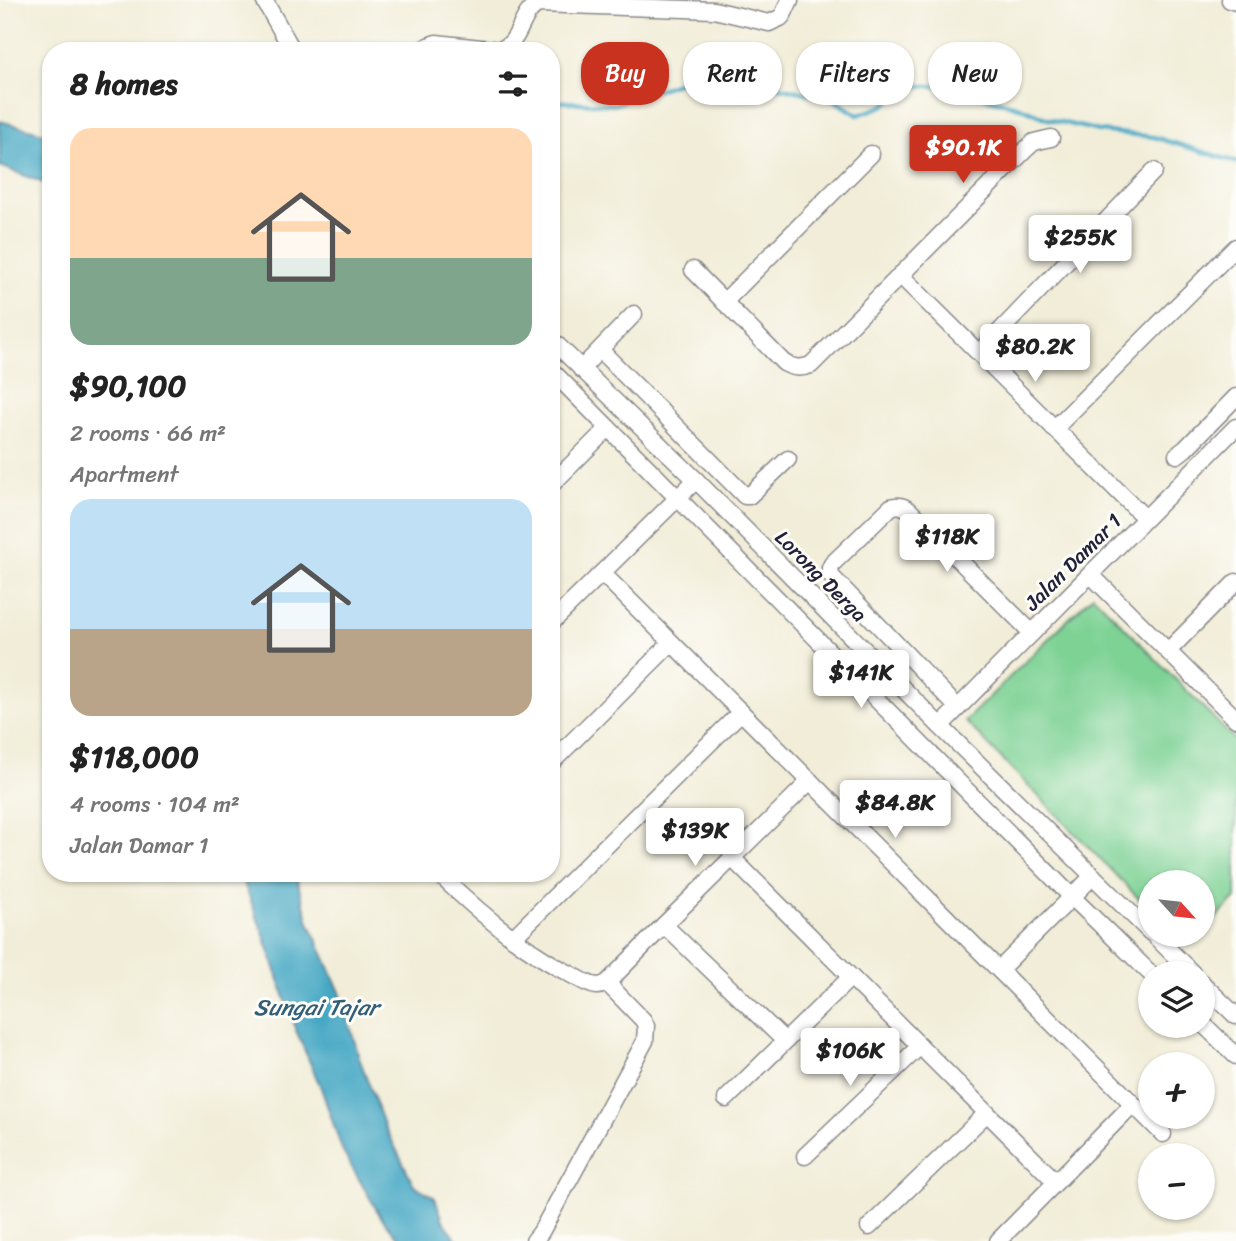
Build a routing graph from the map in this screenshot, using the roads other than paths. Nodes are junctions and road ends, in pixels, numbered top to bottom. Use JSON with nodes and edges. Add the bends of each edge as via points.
{"nodes":[{"id":1,"x":264,"y":0,"type":"edge"},
{"id":2,"x":790,"y":0,"type":"edge"},
{"id":3,"x":1230,"y":0,"type":"edge"},
{"id":4,"x":1236,"y":2,"type":"edge"},
{"id":5,"x":288,"y":42,"type":"edge"},
{"id":6,"x":513,"y":42,"type":"edge"},
{"id":7,"x":1051,"y":138,"type":"dead end"},
{"id":8,"x":871,"y":154,"type":"dead end"},
{"id":9,"x":1154,"y":171,"type":"dead end"},
{"id":10,"x":1236,"y":247,"type":"edge"},
{"id":11,"x":693,"y":270,"type":"dead end"},
{"id":12,"x":900,"y":275,"type":"junction"},
{"id":13,"x":724,"y":302,"type":"junction"},
{"id":14,"x":634,"y":314,"type":"dead end"},
{"id":15,"x":560,"y":348,"type":"edge"},
{"id":16,"x":600,"y":351,"type":"junction"},
{"id":17,"x":979,"y":353,"type":"junction"},
{"id":18,"x":581,"y":369,"type":"junction"},
{"id":19,"x":560,"y":379,"type":"edge"},
{"id":20,"x":1236,"y":397,"type":"edge"},
{"id":21,"x":1236,"y":427,"type":"edge"},
{"id":22,"x":608,"y":428,"type":"junction"},
{"id":23,"x":1054,"y":429,"type":"junction"},
{"id":24,"x":1177,"y":455,"type":"dead end"},
{"id":25,"x":788,"y":458,"type":"dead end"},
{"id":26,"x":560,"y":476,"type":"edge"},
{"id":27,"x":696,"y":480,"type":"junction"},
{"id":28,"x":677,"y":498,"type":"junction"},
{"id":29,"x":1145,"y":518,"type":"junction"},
{"id":30,"x":601,"y":573,"type":"junction"},
{"id":31,"x":1091,"y":575,"type":"junction"},
{"id":32,"x":1236,"y":583,"type":"edge"},
{"id":33,"x":560,"y":614,"type":"edge"},
{"id":34,"x":1032,"y":633,"type":"junction"},
{"id":35,"x":671,"y":643,"type":"junction"},
{"id":36,"x":1168,"y":651,"type":"junction"},
{"id":37,"x":958,"y":708,"type":"junction"},
{"id":38,"x":741,"y":712,"type":"junction"},
{"id":39,"x":1235,"y":717,"type":"edge"},
{"id":40,"x":940,"y":726,"type":"junction"},
{"id":41,"x":560,"y":754,"type":"edge"},
{"id":42,"x":810,"y":781,"type":"junction"},
{"id":43,"x":732,"y":858,"type":"junction"},
{"id":44,"x":1093,"y":876,"type":"junction"},
{"id":45,"x":447,"y":882,"type":"edge"},
{"id":46,"x":1072,"y":897,"type":"junction"},
{"id":47,"x":1138,"y":920,"type":"edge"},
{"id":48,"x":664,"y":925,"type":"junction"},
{"id":49,"x":513,"y":938,"type":"junction"},
{"id":50,"x":1165,"y":947,"type":"edge"},
{"id":51,"x":1138,"y":961,"type":"edge"},
{"id":52,"x":1180,"y":961,"type":"edge"},
{"id":53,"x":999,"y":970,"type":"junction"},
{"id":54,"x":851,"y":977,"type":"junction"},
{"id":55,"x":607,"y":983,"type":"junction"},
{"id":56,"x":1215,"y":994,"type":"edge"},
{"id":57,"x":1235,"y":1012,"type":"edge"},
{"id":58,"x":1215,"y":1036,"type":"edge"},
{"id":59,"x":785,"y":1041,"type":"junction"},
{"id":60,"x":920,"y":1046,"type":"junction"},
{"id":61,"x":1236,"y":1056,"type":"edge"},
{"id":62,"x":726,"y":1099,"type":"dead end"},
{"id":63,"x":1133,"y":1104,"type":"junction"},
{"id":64,"x":987,"y":1113,"type":"junction"},
{"id":65,"x":1163,"y":1134,"type":"dead end"},
{"id":66,"x":806,"y":1156,"type":"dead end"},
{"id":67,"x":1055,"y":1181,"type":"junction"},
{"id":68,"x":869,"y":1227,"type":"dead end"},
{"id":69,"x":534,"y":1241,"type":"edge"},
{"id":70,"x":998,"y":1241,"type":"edge"}],
"edges":[{"from":1,"to":5,"type":"street"},
{"from":2,"to":6,"type":"street","via":[[783,15],[769,23],[714,10],[538,4],[531,7]]},
{"from":3,"to":4,"type":"street"},
{"from":7,"to":12,"type":"street","via":[[1025,150]]},
{"from":8,"to":13,"type":"street"},
{"from":9,"to":17,"type":"street"},
{"from":10,"to":23,"type":"street"},
{"from":11,"to":13,"type":"street"},
{"from":12,"to":13,"type":"street","via":[[811,365],[802,368],[784,363]]},
{"from":12,"to":17,"type":"street"},
{"from":14,"to":16,"type":"street"},
{"from":15,"to":18,"type":"street","name":"Lorong Derga"},
{"from":16,"to":18,"type":"street"},
{"from":16,"to":25,"type":"street","via":[[744,496]]},
{"from":17,"to":23,"type":"street"},
{"from":18,"to":27,"type":"street","name":"Lorong Derga"},
{"from":19,"to":22,"type":"street"},
{"from":20,"to":24,"type":"street"},
{"from":21,"to":29,"type":"street","name":"Jalan Damar 1"},
{"from":22,"to":26,"type":"street"},
{"from":22,"to":28,"type":"street"},
{"from":23,"to":29,"type":"street"},
{"from":27,"to":28,"type":"street"},
{"from":27,"to":40,"type":"street","name":"Lorong Derga"},
{"from":28,"to":30,"type":"street"},
{"from":28,"to":46,"type":"street"},
{"from":29,"to":31,"type":"street","name":"Jalan Damar 1"},
{"from":30,"to":33,"type":"street"},
{"from":30,"to":35,"type":"street"},
{"from":31,"to":34,"type":"street","name":"Jalan Damar 1"},
{"from":31,"to":36,"type":"street"},
{"from":32,"to":36,"type":"street"},
{"from":34,"to":37,"type":"street","name":"Jalan Damar 1"},
{"from":34,"to":37,"type":"street","via":[[904,507],[891,507],[840,556],[830,568],[831,576]]},
{"from":35,"to":38,"type":"street"},
{"from":35,"to":41,"type":"street"},
{"from":36,"to":39,"type":"street"},
{"from":37,"to":40,"type":"street","name":"Jalan Damar 1"},
{"from":38,"to":42,"type":"street"},
{"from":38,"to":49,"type":"street"},
{"from":40,"to":44,"type":"street","name":"Lorong Derga"},
{"from":42,"to":43,"type":"street"},
{"from":42,"to":53,"type":"street"},
{"from":43,"to":48,"type":"street"},
{"from":43,"to":54,"type":"street"},
{"from":44,"to":46,"type":"street"},
{"from":44,"to":47,"type":"street","name":"Lorong Derga"},
{"from":45,"to":49,"type":"street"},
{"from":46,"to":51,"type":"street"},
{"from":46,"to":53,"type":"street"},
{"from":48,"to":55,"type":"street"},
{"from":48,"to":59,"type":"street"},
{"from":49,"to":55,"type":"street","via":[[589,983]]},
{"from":50,"to":52,"type":"street","name":"Lorong Derga"},
{"from":53,"to":63,"type":"street"},
{"from":54,"to":59,"type":"street"},
{"from":54,"to":60,"type":"street"},
{"from":55,"to":69,"type":"street","via":[[643,1020],[645,1041]]},
{"from":56,"to":57,"type":"street"},
{"from":58,"to":61,"type":"street"},
{"from":59,"to":62,"type":"street"},
{"from":60,"to":64,"type":"street"},
{"from":60,"to":66,"type":"street"},
{"from":63,"to":65,"type":"street"},
{"from":63,"to":67,"type":"street"},
{"from":64,"to":67,"type":"street"},
{"from":64,"to":68,"type":"street"},
{"from":67,"to":70,"type":"street"}]}
